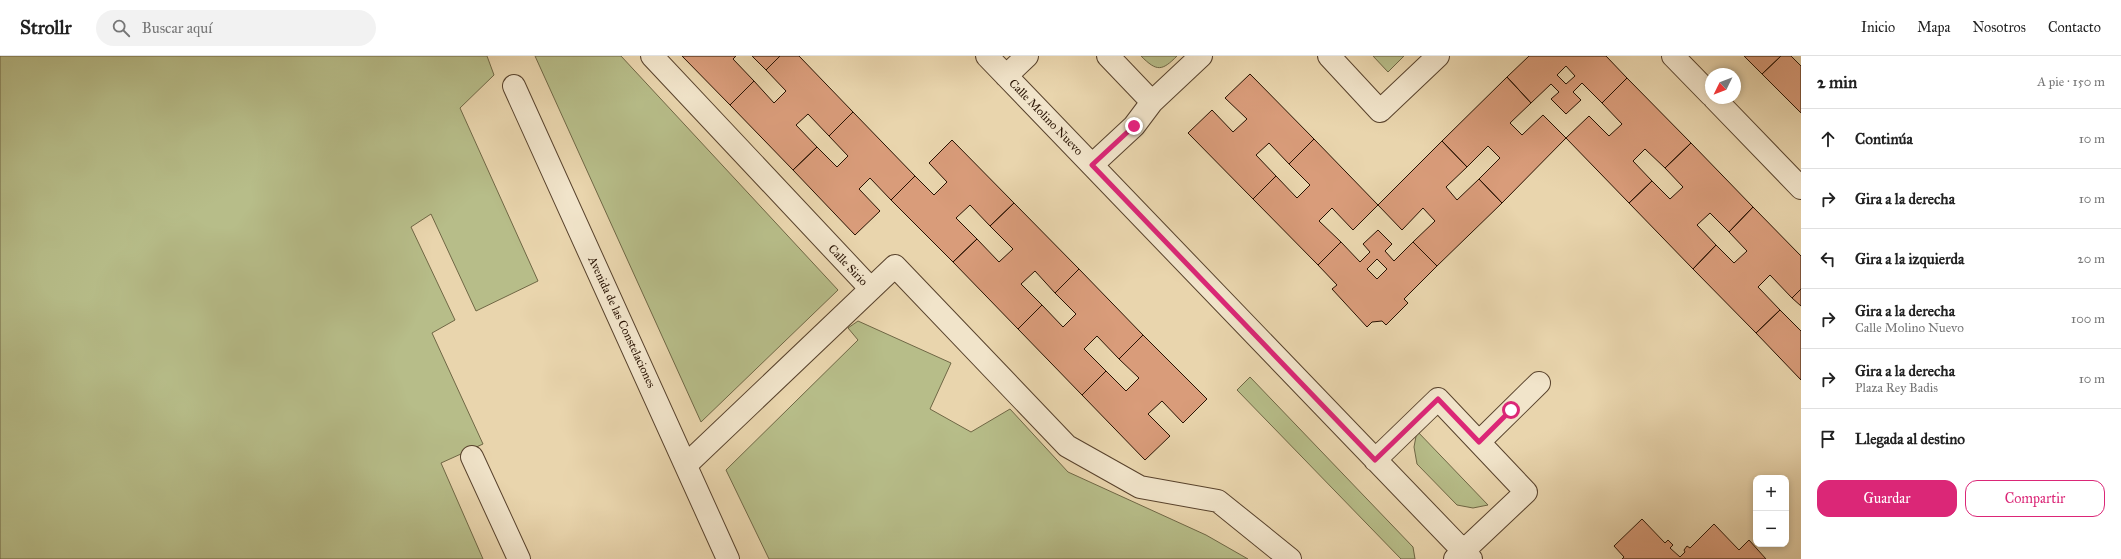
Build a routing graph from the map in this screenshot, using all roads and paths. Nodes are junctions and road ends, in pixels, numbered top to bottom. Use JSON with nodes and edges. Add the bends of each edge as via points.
{"nodes":[{"id":1,"x":652,"y":56,"type":"edge"},
{"id":2,"x":987,"y":56,"type":"edge"},
{"id":3,"x":1027,"y":56,"type":"edge"},
{"id":4,"x":1108,"y":56,"type":"edge"},
{"id":5,"x":1201,"y":56,"type":"edge"},
{"id":6,"x":1329,"y":56,"type":"edge"},
{"id":7,"x":1438,"y":56,"type":"edge"},
{"id":8,"x":1673,"y":56,"type":"edge"},
{"id":9,"x":1006,"y":76,"type":"junction"},
{"id":10,"x":514,"y":86,"type":"dead end"},
{"id":11,"x":1705,"y":89,"type":"edge"},
{"id":12,"x":1152,"y":102,"type":"junction"},
{"id":13,"x":1720,"y":104,"type":"edge"},
{"id":14,"x":1092,"y":165,"type":"junction"},
{"id":15,"x":1801,"y":188,"type":"edge"},
{"id":16,"x":871,"y":290,"type":"junction"},
{"id":17,"x":1539,"y":382,"type":"dead end"},
{"id":18,"x":1479,"y":442,"type":"junction"},
{"id":19,"x":472,"y":457,"type":"dead end"},
{"id":20,"x":1375,"y":460,"type":"junction"},
{"id":21,"x":687,"y":464,"type":"junction"},
{"id":22,"x":1463,"y":556,"type":"edge"},
{"id":23,"x":519,"y":559,"type":"edge"},
{"id":24,"x":728,"y":559,"type":"edge"},
{"id":25,"x":1290,"y":559,"type":"edge"}],
"edges":[{"from":1,"to":16,"type":"street","name":"Calle Sirio"},
{"from":2,"to":9,"type":"street","name":"Calle Molino Nuevo"},
{"from":3,"to":9,"type":"street"},
{"from":4,"to":12,"type":"street"},
{"from":5,"to":12,"type":"street"},
{"from":6,"to":7,"type":"street","via":[[1380,111]]},
{"from":8,"to":11,"type":"street"},
{"from":9,"to":14,"type":"street","name":"Calle Molino Nuevo"},
{"from":10,"to":21,"type":"street","name":"Avenida de las Constelaciones"},
{"from":12,"to":14,"type":"street","via":[[1134,126]]},
{"from":13,"to":15,"type":"street"},
{"from":14,"to":20,"type":"street","name":"Calle Molino Nuevo"},
{"from":16,"to":21,"type":"street","name":"Calle Sirio"},
{"from":16,"to":25,"type":"street","via":[[895,266],[1068,446],[1140,487],[1218,501]]},
{"from":17,"to":18,"type":"street"},
{"from":18,"to":20,"type":"street","via":[[1438,399]]},
{"from":18,"to":22,"type":"street","via":[[1526,492]]},
{"from":19,"to":23,"type":"street"},
{"from":20,"to":22,"type":"street","name":"Calle Molino Nuevo"},
{"from":21,"to":24,"type":"street","name":"Avenida de las Constelaciones"}]}
